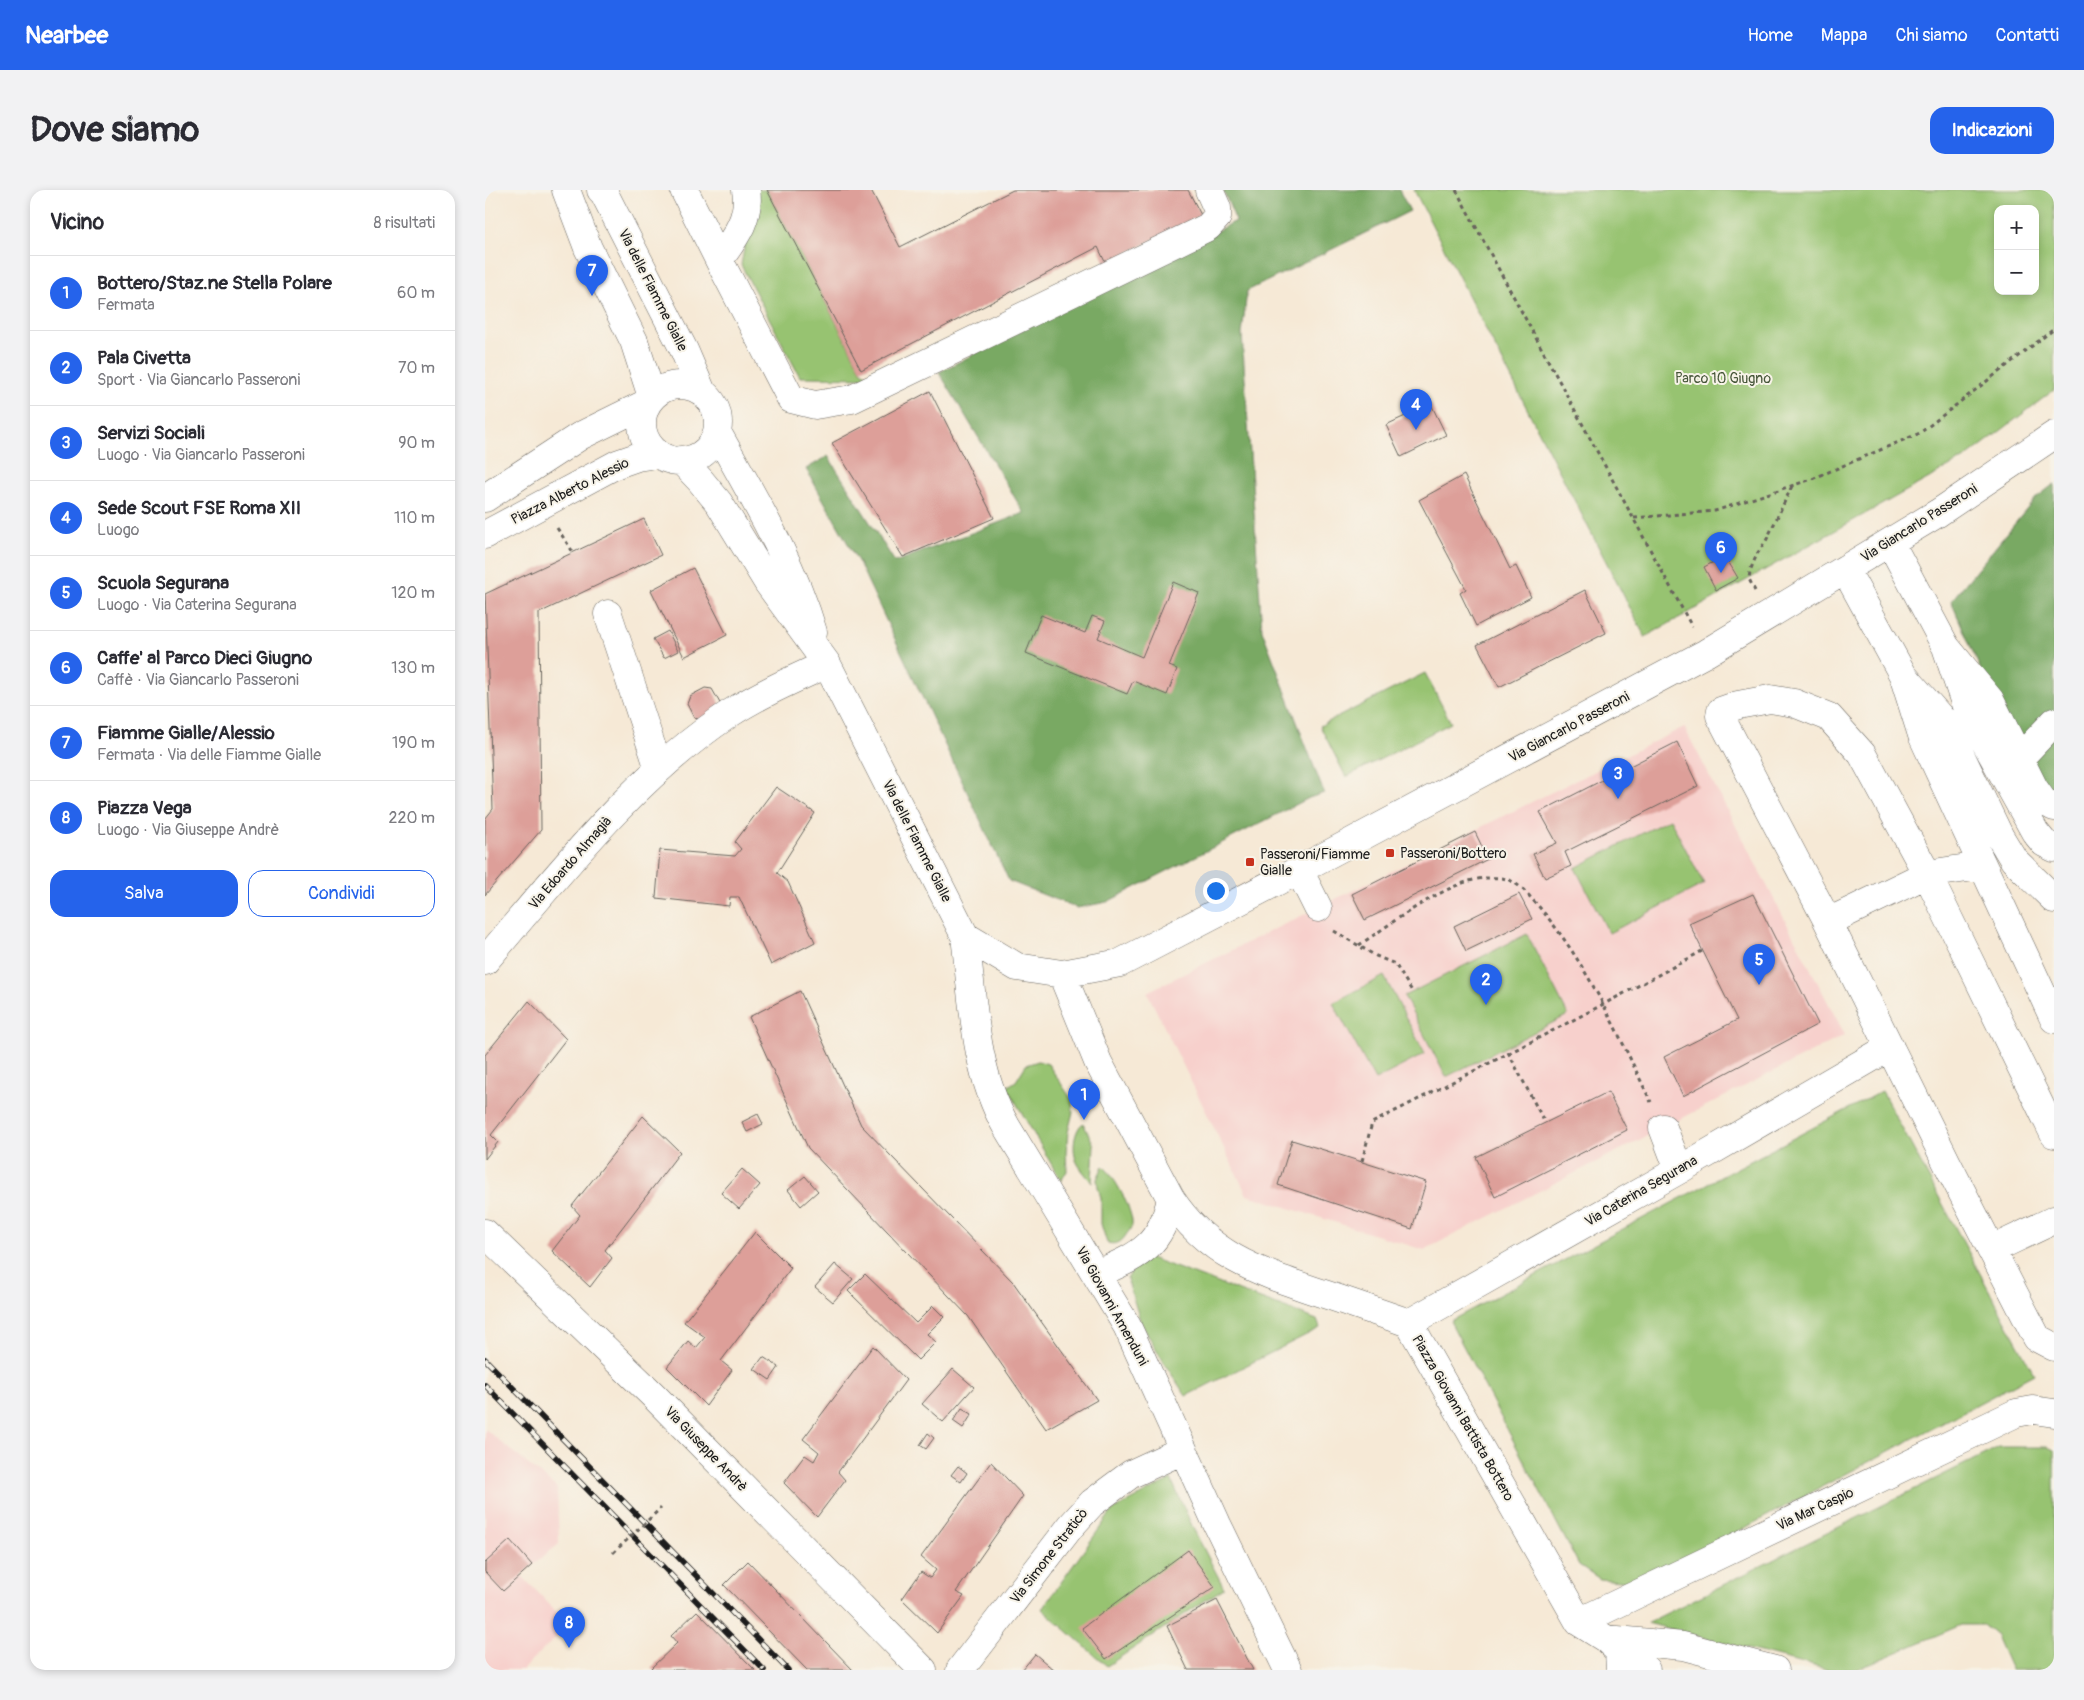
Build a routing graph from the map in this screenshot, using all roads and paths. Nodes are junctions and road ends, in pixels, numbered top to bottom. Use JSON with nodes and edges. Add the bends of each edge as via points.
{"nodes":[{"id":1,"x":565,"y":190,"type":"edge"},
{"id":2,"x":684,"y":190,"type":"edge"},
{"id":3,"x":746,"y":190,"type":"edge"},
{"id":4,"x":1209,"y":190,"type":"edge"},
{"id":5,"x":1456,"y":190,"type":"edge"},
{"id":6,"x":606,"y":191,"type":"edge"},
{"id":7,"x":719,"y":260,"type":"junction"},
{"id":8,"x":2054,"y":329,"type":"edge"},
{"id":9,"x":702,"y":392,"type":"junction"},
{"id":10,"x":650,"y":400,"type":"junction"},
{"id":11,"x":717,"y":432,"type":"junction"},
{"id":12,"x":2054,"y":435,"type":"edge"},
{"id":13,"x":669,"y":457,"type":"junction"},
{"id":14,"x":1792,"y":485,"type":"junction"},
{"id":15,"x":485,"y":498,"type":"edge"},
{"id":16,"x":1634,"y":518,"type":"junction"},
{"id":17,"x":485,"y":535,"type":"edge"},
{"id":18,"x":1890,"y":542,"type":"junction"},
{"id":19,"x":1845,"y":569,"type":"junction"},
{"id":20,"x":1749,"y":579,"type":"dead end"},
{"id":21,"x":608,"y":614,"type":"dead end"},
{"id":22,"x":1946,"y":647,"type":"junction"},
{"id":23,"x":1706,"y":653,"type":"junction"},
{"id":24,"x":823,"y":659,"type":"junction"},
{"id":25,"x":1903,"y":675,"type":"junction"},
{"id":26,"x":2054,"y":722,"type":"edge"},
{"id":27,"x":2019,"y":759,"type":"junction"},
{"id":28,"x":659,"y":769,"type":"junction"},
{"id":29,"x":2054,"y":807,"type":"edge"},
{"id":30,"x":2054,"y":848,"type":"edge"},
{"id":31,"x":1981,"y":866,"type":"junction"},
{"id":32,"x":1299,"y":870,"type":"junction"},
{"id":33,"x":1927,"y":874,"type":"junction"},
{"id":34,"x":2054,"y":899,"type":"edge"},
{"id":35,"x":1318,"y":908,"type":"joint"},
{"id":36,"x":1827,"y":922,"type":"junction"},
{"id":37,"x":965,"y":936,"type":"junction"},
{"id":38,"x":1359,"y":945,"type":"junction"},
{"id":39,"x":1702,"y":951,"type":"dead end"},
{"id":40,"x":485,"y":961,"type":"edge"},
{"id":41,"x":1062,"y":974,"type":"junction"},
{"id":42,"x":1413,"y":991,"type":"dead end"},
{"id":43,"x":1604,"y":1005,"type":"junction"},
{"id":44,"x":2054,"y":1019,"type":"edge"},
{"id":45,"x":1508,"y":1052,"type":"junction"},
{"id":46,"x":1881,"y":1053,"type":"junction"},
{"id":47,"x":1545,"y":1123,"type":"dead end"},
{"id":48,"x":1663,"y":1128,"type":"joint"},
{"id":49,"x":2054,"y":1134,"type":"edge"},
{"id":50,"x":1362,"y":1162,"type":"dead end"},
{"id":51,"x":1679,"y":1170,"type":"junction"},
{"id":52,"x":1171,"y":1199,"type":"junction"},
{"id":53,"x":2054,"y":1220,"type":"edge"},
{"id":54,"x":485,"y":1233,"type":"edge"},
{"id":55,"x":1991,"y":1250,"type":"junction"},
{"id":56,"x":1097,"y":1274,"type":"junction"},
{"id":57,"x":1409,"y":1323,"type":"junction"},
{"id":58,"x":2054,"y":1347,"type":"edge"},
{"id":59,"x":2054,"y":1412,"type":"edge"},
{"id":60,"x":1183,"y":1450,"type":"junction"},
{"id":61,"x":661,"y":1508,"type":"dead end"},
{"id":62,"x":613,"y":1553,"type":"dead end"},
{"id":63,"x":1579,"y":1622,"type":"junction"},
{"id":64,"x":1606,"y":1639,"type":"junction"},
{"id":65,"x":1629,"y":1668,"type":"edge"},
{"id":66,"x":923,"y":1670,"type":"edge"},
{"id":67,"x":961,"y":1670,"type":"edge"},
{"id":68,"x":1288,"y":1670,"type":"edge"},
{"id":69,"x":1775,"y":1670,"type":"edge"}],
"edges":[{"from":1,"to":10,"type":"street","via":[[588,248],[634,340]]},
{"from":2,"to":7,"type":"street"},
{"from":3,"to":7,"type":"street","via":[[745,214],[739,233]]},
{"from":4,"to":7,"type":"street","via":[[1217,216],[1208,227],[852,399],[815,405],[791,398]]},
{"from":5,"to":16,"type":"path"},
{"from":6,"to":9,"type":"street","name":"Via delle Fiamme Gialle"},
{"from":8,"to":14,"type":"path","via":[[1920,433]]},
{"from":9,"to":10,"type":"street","via":[[677,385],[659,391]]},
{"from":9,"to":11,"type":"street","via":[[717,415]]},
{"from":10,"to":13,"type":"street","via":[[642,416],[642,426],[649,445]]},
{"from":10,"to":15,"type":"street","via":[[580,436]]},
{"from":11,"to":13,"type":"street","via":[[699,456],[687,460]]},
{"from":11,"to":24,"type":"street","name":"Via delle Fiamme Gialle","via":[[791,572]]},
{"from":12,"to":18,"type":"street","name":"Via Giancarlo Passeroni"},
{"from":13,"to":17,"type":"street","name":"Piazza Alberto Alessio","via":[[637,457],[617,464]]},
{"from":13,"to":24,"type":"street","name":"Via delle Fiamme Gialle","via":[[701,480],[719,503],[768,583]]},
{"from":14,"to":16,"type":"path","via":[[1715,511]]},
{"from":14,"to":20,"type":"path","via":[[1757,554]]},
{"from":16,"to":23,"type":"path"},
{"from":18,"to":19,"type":"street","name":"Via Giancarlo Passeroni"},
{"from":18,"to":22,"type":"street"},
{"from":19,"to":23,"type":"street","name":"Via Giancarlo Passeroni"},
{"from":19,"to":25,"type":"street"},
{"from":21,"to":28,"type":"street"},
{"from":22,"to":27,"type":"street","via":[[1989,700]]},
{"from":22,"to":30,"type":"street","via":[[1967,709],[2035,832]]},
{"from":23,"to":32,"type":"street","name":"Via Giancarlo Passeroni"},
{"from":24,"to":28,"type":"street","name":"Via Edoardo Almagià","via":[[730,714]]},
{"from":24,"to":37,"type":"street","name":"Via delle Fiamme Gialle"},
{"from":25,"to":31,"type":"street","via":[[1921,735]]},
{"from":25,"to":34,"type":"street","via":[[1945,723],[2014,860]]},
{"from":26,"to":27,"type":"street"},
{"from":27,"to":29,"type":"street","via":[[2043,801]]},
{"from":28,"to":40,"type":"street","name":"Via Edoardo Almagià","via":[[585,844]]},
{"from":31,"to":33,"type":"street"},
{"from":31,"to":44,"type":"street"},
{"from":32,"to":35,"type":"street"},
{"from":32,"to":41,"type":"street","name":"Via Giancarlo Passeroni","via":[[1120,963]]},
{"from":33,"to":36,"type":"street"},
{"from":33,"to":36,"type":"street","via":[[1862,754],[1829,716],[1795,703],[1769,699],[1721,711],[1720,716]]},
{"from":33,"to":49,"type":"street"},
{"from":35,"to":38,"type":"path","via":[[1335,932]]},
{"from":36,"to":46,"type":"street"},
{"from":37,"to":41,"type":"street","via":[[1017,967]]},
{"from":37,"to":56,"type":"street","name":"Via Giovanni Amenduni","via":[[980,1052],[990,1092],[1005,1126]]},
{"from":38,"to":42,"type":"path","via":[[1395,964]]},
{"from":38,"to":43,"type":"path","via":[[1453,887],[1485,878],[1508,879],[1527,894],[1561,933]]},
{"from":39,"to":43,"type":"path"},
{"from":41,"to":52,"type":"street","name":"Piazza Giovanni Battista Bottero","via":[[1098,1062]]},
{"from":43,"to":45,"type":"path"},
{"from":43,"to":48,"type":"path"},
{"from":45,"to":47,"type":"path"},
{"from":45,"to":50,"type":"path","via":[[1372,1123]]},
{"from":46,"to":51,"type":"street","name":"Via Caterina Segurana"},
{"from":46,"to":55,"type":"street"},
{"from":48,"to":51,"type":"street"},
{"from":51,"to":57,"type":"street","name":"Via Caterina Segurana"},
{"from":52,"to":56,"type":"street","via":[[1163,1226],[1151,1242],[1131,1258]]},
{"from":52,"to":57,"type":"street","name":"Piazza Giovanni Battista Bottero","via":[[1204,1238],[1242,1263]]},
{"from":53,"to":55,"type":"street"},
{"from":54,"to":66,"type":"street","name":"Via Giuseppe Andrè","via":[[653,1395]]},
{"from":55,"to":58,"type":"street","via":[[2037,1338]]},
{"from":56,"to":60,"type":"street","name":"Via Giovanni Amenduni","via":[[1127,1326]]},
{"from":57,"to":63,"type":"street","name":"Piazza Giovanni Battista Bottero"},
{"from":59,"to":63,"type":"street","name":"Via Mar Caspio","via":[[2033,1410],[2016,1414]]},
{"from":60,"to":67,"type":"street","name":"Via Simone Straticò","via":[[1131,1474],[1092,1503]]},
{"from":60,"to":68,"type":"street","name":"Via Giovanni Amenduni"},
{"from":61,"to":62,"type":"path","bridge":true},
{"from":63,"to":64,"type":"street","name":"Piazza Giovanni Battista Bottero"},
{"from":64,"to":65,"type":"street","name":"Piazza Giovanni Battista Bottero","via":[[1619,1651]]},
{"from":64,"to":69,"type":"street","via":[[1683,1646]]}]}
